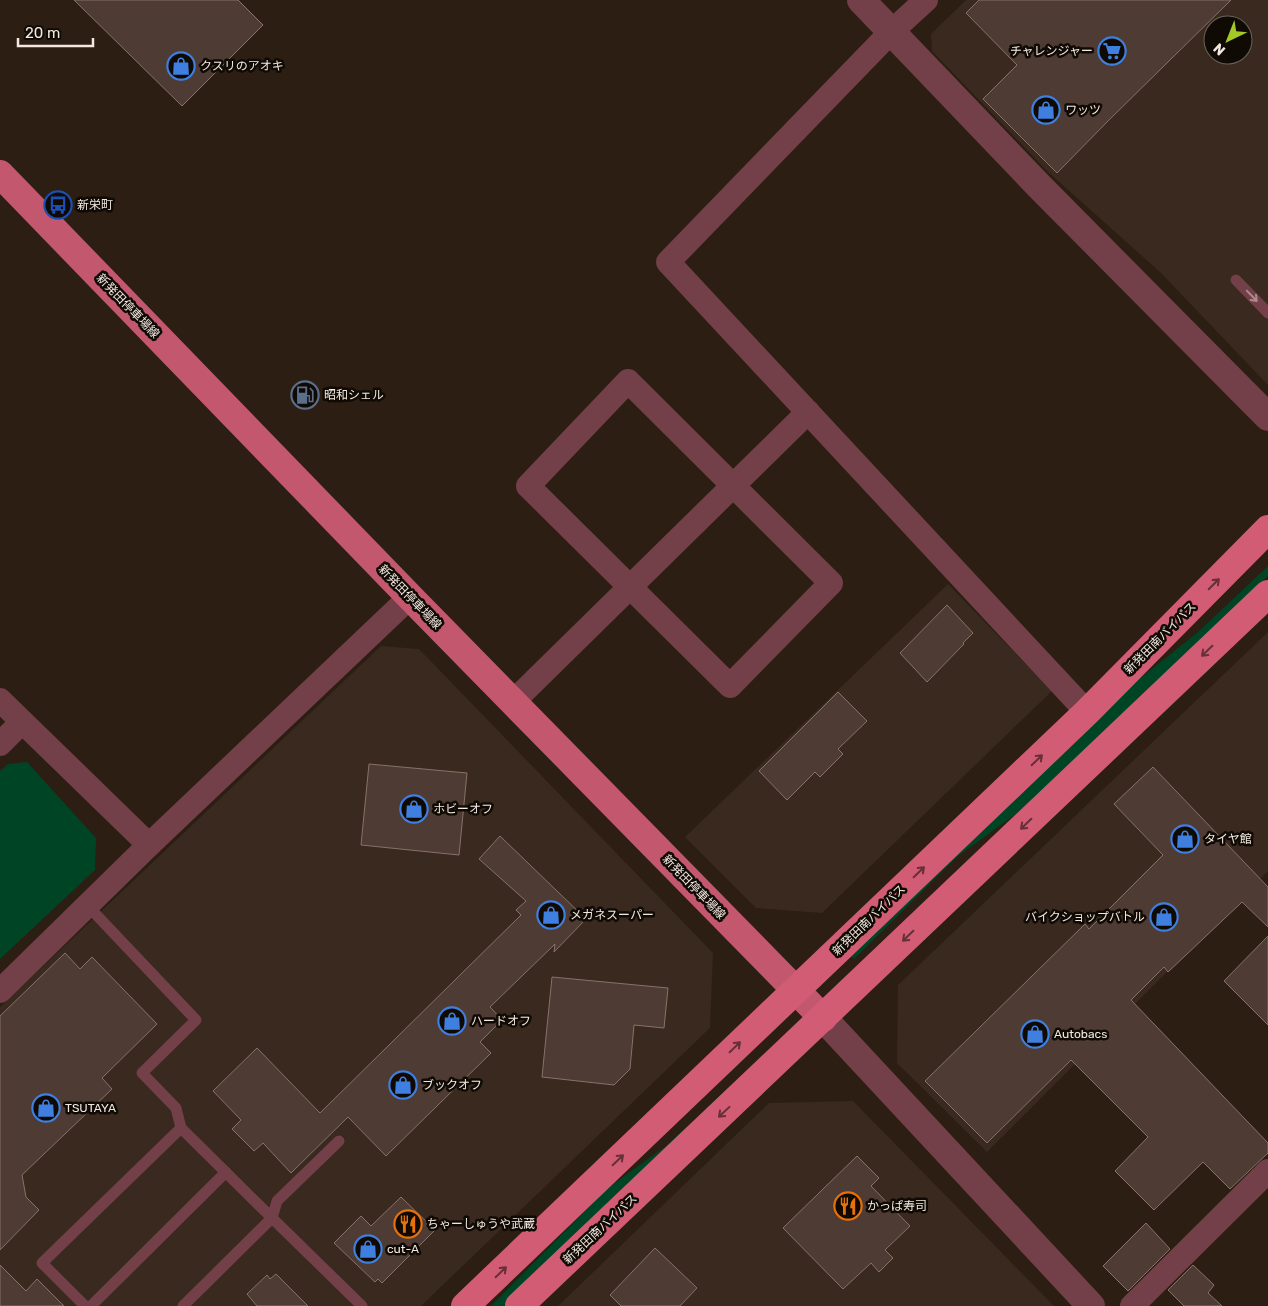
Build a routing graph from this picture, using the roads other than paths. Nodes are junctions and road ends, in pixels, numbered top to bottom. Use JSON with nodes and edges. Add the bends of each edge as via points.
{"nodes":[{"id":1,"x":861,"y":0,"type":"edge"},
{"id":2,"x":926,"y":0,"type":"edge"},
{"id":3,"x":891,"y":32,"type":"junction"},
{"id":4,"x":0,"y":174,"type":"edge"},
{"id":5,"x":1236,"y":280,"type":"dead end"},
{"id":6,"x":1268,"y":313,"type":"edge"},
{"id":7,"x":808,"y":412,"type":"junction"},
{"id":8,"x":1268,"y":417,"type":"edge"},
{"id":9,"x":734,"y":484,"type":"junction"},
{"id":10,"x":1268,"y":529,"type":"edge"},
{"id":11,"x":630,"y":587,"type":"junction"},
{"id":12,"x":1268,"y":594,"type":"edge"},
{"id":13,"x":410,"y":597,"type":"junction"},
{"id":14,"x":0,"y":700,"type":"edge"},
{"id":15,"x":513,"y":702,"type":"junction"},
{"id":16,"x":1087,"y":712,"type":"junction"},
{"id":17,"x":22,"y":722,"type":"junction"},
{"id":18,"x":0,"y":744,"type":"edge"},
{"id":19,"x":149,"y":845,"type":"junction"},
{"id":20,"x":87,"y":905,"type":"junction"},
{"id":21,"x":795,"y":990,"type":"junction"},
{"id":22,"x":0,"y":991,"type":"edge"},
{"id":23,"x":823,"y":1018,"type":"junction"},
{"id":24,"x":182,"y":1128,"type":"junction"},
{"id":25,"x":339,"y":1141,"type":"dead end"},
{"id":26,"x":1268,"y":1171,"type":"edge"},
{"id":27,"x":226,"y":1172,"type":"junction"},
{"id":28,"x":272,"y":1218,"type":"junction"},
{"id":29,"x":85,"y":1306,"type":"edge"},
{"id":30,"x":91,"y":1306,"type":"edge"},
{"id":31,"x":183,"y":1306,"type":"edge"},
{"id":32,"x":362,"y":1306,"type":"edge"},
{"id":33,"x":465,"y":1306,"type":"edge"},
{"id":34,"x":519,"y":1306,"type":"edge"},
{"id":35,"x":1090,"y":1306,"type":"edge"},
{"id":36,"x":1132,"y":1306,"type":"edge"}],
"edges":[{"from":1,"to":3,"type":"street"},
{"from":2,"to":3,"type":"street"},
{"from":3,"to":7,"type":"street","via":[[668,262]]},
{"from":3,"to":8,"type":"street"},
{"from":4,"to":13,"type":"main road","name":"新発田停車場線"},
{"from":5,"to":6,"type":"lane","one_way":true},
{"from":7,"to":9,"type":"street"},
{"from":7,"to":16,"type":"street"},
{"from":9,"to":11,"type":"street"},
{"from":9,"to":11,"type":"street","via":[[831,583],[730,686]]},
{"from":9,"to":11,"type":"street","via":[[628,381],[528,486]]},
{"from":16,"to":10,"type":"highway","name":"新発田南バイパス","one_way":true},
{"from":11,"to":15,"type":"street"},
{"from":12,"to":23,"type":"highway","name":"新発田南バイパス","one_way":true},
{"from":13,"to":15,"type":"main road","name":"新発田停車場線"},
{"from":13,"to":19,"type":"street"},
{"from":14,"to":17,"type":"street"},
{"from":15,"to":21,"type":"main road","name":"新発田停車場線"},
{"from":21,"to":16,"type":"highway","name":"新発田南バイパス","one_way":true},
{"from":17,"to":18,"type":"street"},
{"from":17,"to":19,"type":"street"},
{"from":19,"to":20,"type":"street"},
{"from":20,"to":22,"type":"street"},
{"from":20,"to":24,"type":"lane","via":[[196,1020],[142,1073],[176,1108]]},
{"from":21,"to":23,"type":"main road","name":"新発田停車場線"},
{"from":33,"to":21,"type":"highway","name":"新発田南バイパス","one_way":true},
{"from":23,"to":34,"type":"highway","name":"新発田南バイパス","one_way":true},
{"from":23,"to":35,"type":"street"},
{"from":24,"to":27,"type":"lane"},
{"from":24,"to":29,"type":"lane","via":[[42,1263]]},
{"from":25,"to":28,"type":"lane","via":[[278,1201]]},
{"from":26,"to":36,"type":"street"},
{"from":27,"to":28,"type":"lane"},
{"from":27,"to":30,"type":"lane"},
{"from":28,"to":31,"type":"lane"},
{"from":28,"to":32,"type":"lane"}]}
